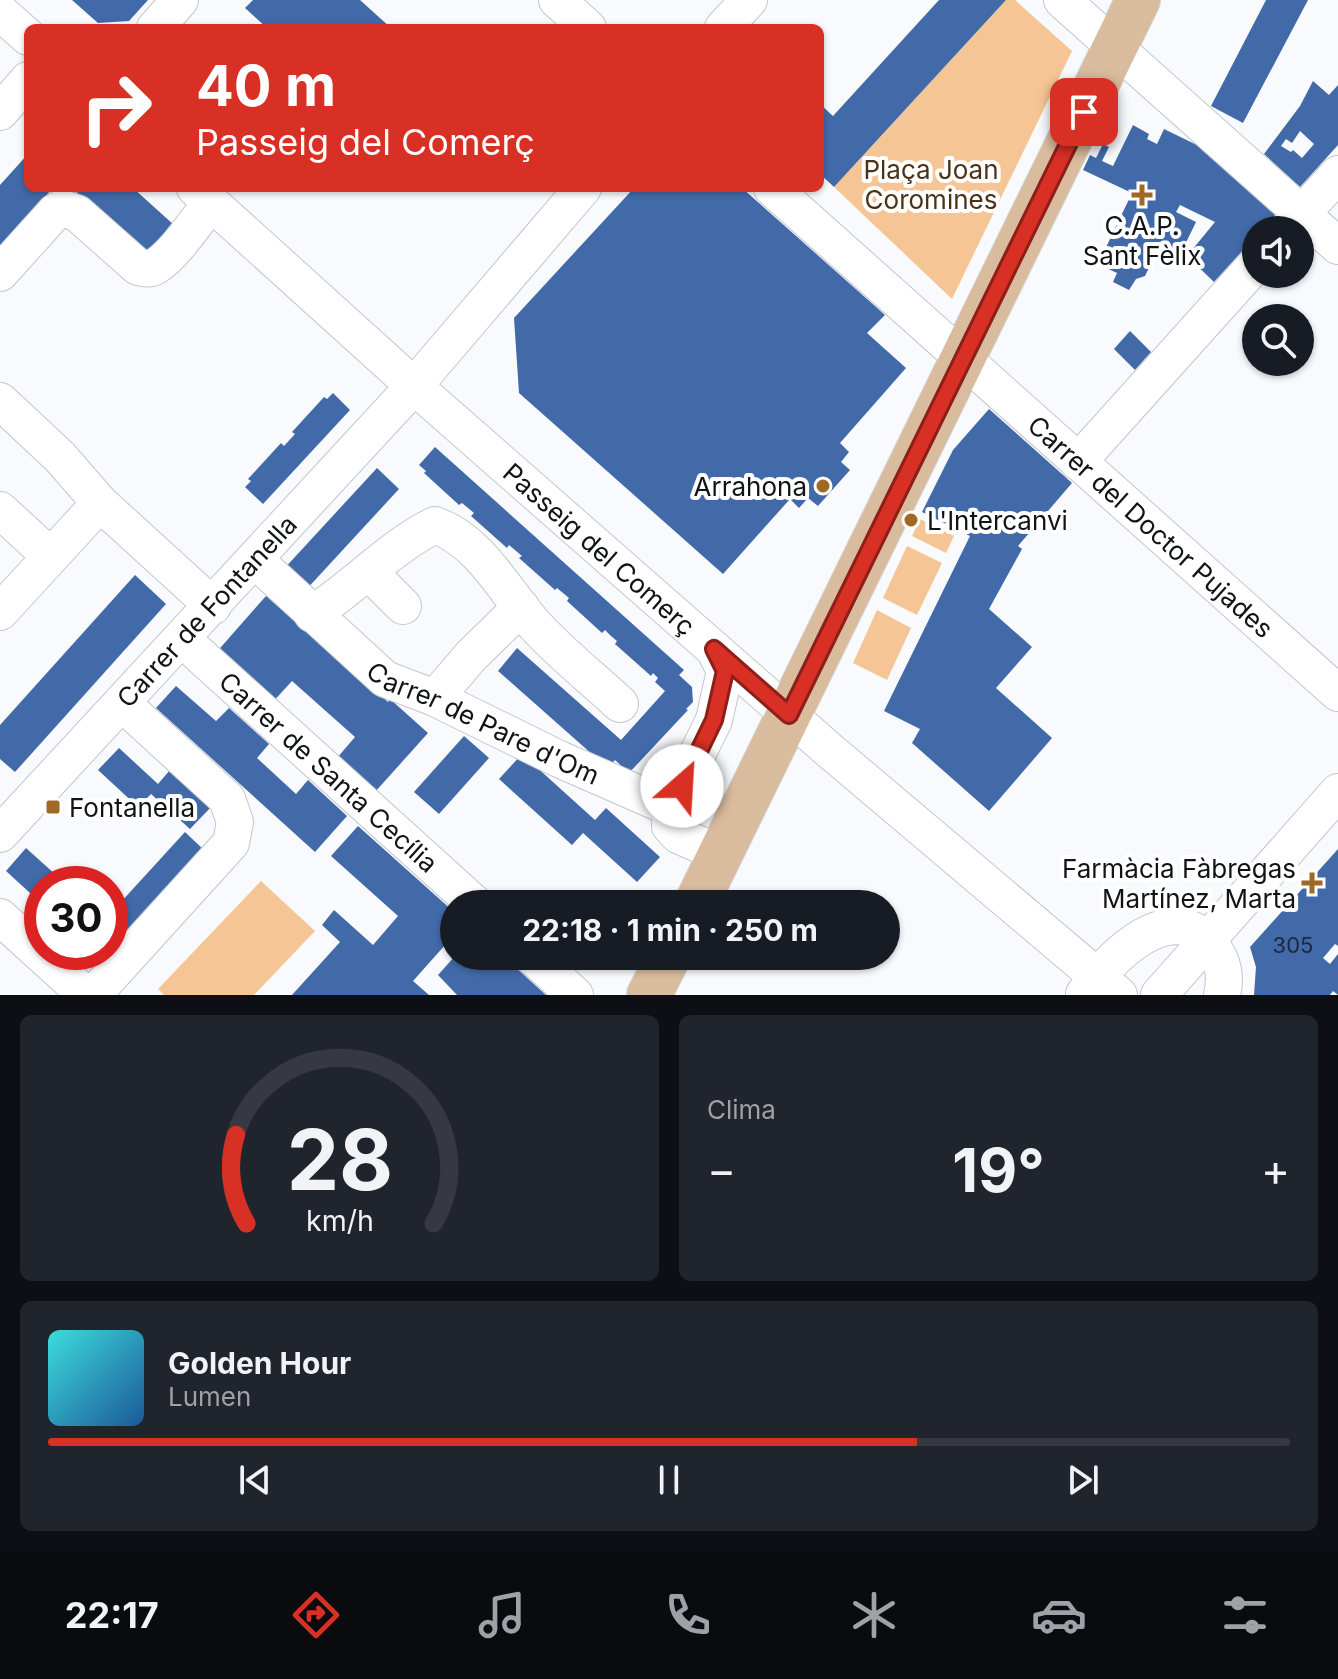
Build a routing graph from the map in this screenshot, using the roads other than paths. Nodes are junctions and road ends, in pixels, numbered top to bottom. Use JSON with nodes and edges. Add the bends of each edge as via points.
{"nodes":[{"id":1,"x":180,"y":0,"type":"edge"},
{"id":2,"x":557,"y":0,"type":"edge"},
{"id":3,"x":749,"y":0,"type":"edge"},
{"id":4,"x":1062,"y":0,"type":"edge"},
{"id":5,"x":1138,"y":0,"type":"edge"},
{"id":6,"x":0,"y":12,"type":"edge"},
{"id":7,"x":159,"y":24,"type":"edge"},
{"id":8,"x":584,"y":24,"type":"edge"},
{"id":9,"x":727,"y":24,"type":"edge"},
{"id":10,"x":24,"y":33,"type":"edge"},
{"id":11,"x":1116,"y":46,"type":"junction"},
{"id":12,"x":24,"y":85,"type":"edge"},
{"id":13,"x":0,"y":112,"type":"edge"},
{"id":14,"x":1338,"y":174,"type":"edge"},
{"id":15,"x":580,"y":192,"type":"edge"},
{"id":16,"x":776,"y":192,"type":"edge"},
{"id":17,"x":203,"y":195,"type":"edge"},
{"id":18,"x":1289,"y":216,"type":"edge"},
{"id":19,"x":1299,"y":216,"type":"edge"},
{"id":20,"x":1314,"y":232,"type":"edge"},
{"id":21,"x":1338,"y":246,"type":"edge"},
{"id":22,"x":0,"y":273,"type":"edge"},
{"id":23,"x":1242,"y":280,"type":"edge"},
{"id":24,"x":963,"y":359,"type":"junction"},
{"id":25,"x":414,"y":386,"type":"junction"},
{"id":26,"x":0,"y":401,"type":"edge"},
{"id":27,"x":1078,"y":462,"type":"junction"},
{"id":28,"x":100,"y":503,"type":"junction"},
{"id":29,"x":0,"y":510,"type":"edge"},
{"id":30,"x":50,"y":556,"type":"junction"},
{"id":31,"x":255,"y":560,"type":"junction"},
{"id":32,"x":369,"y":572,"type":"junction"},
{"id":33,"x":213,"y":606,"type":"junction"},
{"id":34,"x":403,"y":606,"type":"dead end"},
{"id":35,"x":521,"y":607,"type":"junction"},
{"id":36,"x":0,"y":612,"type":"edge"},
{"id":37,"x":312,"y":614,"type":"junction"},
{"id":38,"x":182,"y":639,"type":"junction"},
{"id":39,"x":714,"y":649,"type":"junction"},
{"id":40,"x":1338,"y":693,"type":"edge"},
{"id":41,"x":435,"y":698,"type":"junction"},
{"id":42,"x":123,"y":704,"type":"junction"},
{"id":43,"x":620,"y":704,"type":"dead end"},
{"id":44,"x":789,"y":715,"type":"junction"},
{"id":45,"x":1338,"y":792,"type":"edge"},
{"id":46,"x":671,"y":808,"type":"junction"},
{"id":47,"x":0,"y":834,"type":"edge"},
{"id":48,"x":721,"y":854,"type":"junction"},
{"id":49,"x":460,"y":890,"type":"edge"},
{"id":50,"x":703,"y":890,"type":"edge"},
{"id":51,"x":0,"y":917,"type":"edge"},
{"id":52,"x":1207,"y":940,"type":"junction"},
{"id":53,"x":547,"y":970,"type":"edge"},
{"id":54,"x":662,"y":970,"type":"edge"},
{"id":55,"x":1100,"y":989,"type":"edge"},
{"id":56,"x":86,"y":995,"type":"edge"},
{"id":57,"x":93,"y":995,"type":"edge"},
{"id":58,"x":575,"y":995,"type":"edge"},
{"id":59,"x":649,"y":995,"type":"edge"},
{"id":60,"x":1159,"y":995,"type":"edge"},
{"id":61,"x":1222,"y":995,"type":"edge"}],
"edges":[{"from":1,"to":7,"type":"street"},
{"from":2,"to":8,"type":"street"},
{"from":3,"to":9,"type":"street"},
{"from":4,"to":11,"type":"street"},
{"from":5,"to":11,"type":"main road"},
{"from":6,"to":10,"type":"street"},
{"from":11,"to":18,"type":"street"},
{"from":11,"to":24,"type":"main road"},
{"from":12,"to":13,"type":"street"},
{"from":14,"to":19,"type":"street"},
{"from":15,"to":25,"type":"street","name":"Carrer de Fontanella"},
{"from":16,"to":24,"type":"street","name":"Carrer del Doctor Pujades"},
{"from":17,"to":22,"type":"street","via":[[175,247],[156,267],[138,267],[77,213],[62,208]]},
{"from":17,"to":25,"type":"street","name":"Passeig del Comerç"},
{"from":20,"to":21,"type":"street"},
{"from":23,"to":27,"type":"street"},
{"from":24,"to":27,"type":"street","name":"Carrer del Doctor Pujades"},
{"from":24,"to":44,"type":"main road"},
{"from":25,"to":31,"type":"street","name":"Carrer de Fontanella"},
{"from":25,"to":39,"type":"street","name":"Passeig del Comerç"},
{"from":26,"to":28,"type":"street"},
{"from":27,"to":40,"type":"street","name":"Carrer del Doctor Pujades"},
{"from":28,"to":30,"type":"street"},
{"from":28,"to":33,"type":"street"},
{"from":29,"to":30,"type":"street"},
{"from":30,"to":36,"type":"street"},
{"from":31,"to":33,"type":"street","name":"Carrer de Fontanella"},
{"from":31,"to":37,"type":"street","name":"Carrer de Pare d'Om"},
{"from":32,"to":34,"type":"street"},
{"from":32,"to":35,"type":"street","via":[[435,525],[455,532]]},
{"from":32,"to":37,"type":"street"},
{"from":33,"to":38,"type":"street","name":"Carrer de Fontanella"},
{"from":35,"to":41,"type":"street"},
{"from":35,"to":43,"type":"street"},
{"from":37,"to":41,"type":"street","name":"Carrer de Pare d'Om","via":[[385,679]]},
{"from":38,"to":42,"type":"street","name":"Carrer de Fontanella"},
{"from":38,"to":49,"type":"street","name":"Carrer de Santa Cecília"},
{"from":39,"to":44,"type":"street","name":"Passeig del Comerç"},
{"from":39,"to":46,"type":"street","via":[[725,671],[714,720]]},
{"from":41,"to":46,"type":"street","name":"Carrer de Pare d'Om"},
{"from":42,"to":47,"type":"street","name":"Carrer de Fontanella"},
{"from":42,"to":57,"type":"street","via":[[227,799],[235,822],[231,843]]},
{"from":44,"to":48,"type":"main road"},
{"from":44,"to":55,"type":"street","name":"Passeig del Comerç"},
{"from":45,"to":52,"type":"street"},
{"from":46,"to":48,"type":"street","via":[[670,826],[678,835]]},
{"from":48,"to":50,"type":"main road"},
{"from":51,"to":56,"type":"street"},
{"from":52,"to":55,"type":"street","via":[[1189,928],[1153,930],[1113,960]]},
{"from":52,"to":60,"type":"street"},
{"from":52,"to":61,"type":"street","via":[[1221,959]]},
{"from":53,"to":58,"type":"street"},
{"from":54,"to":59,"type":"main road"}]}
